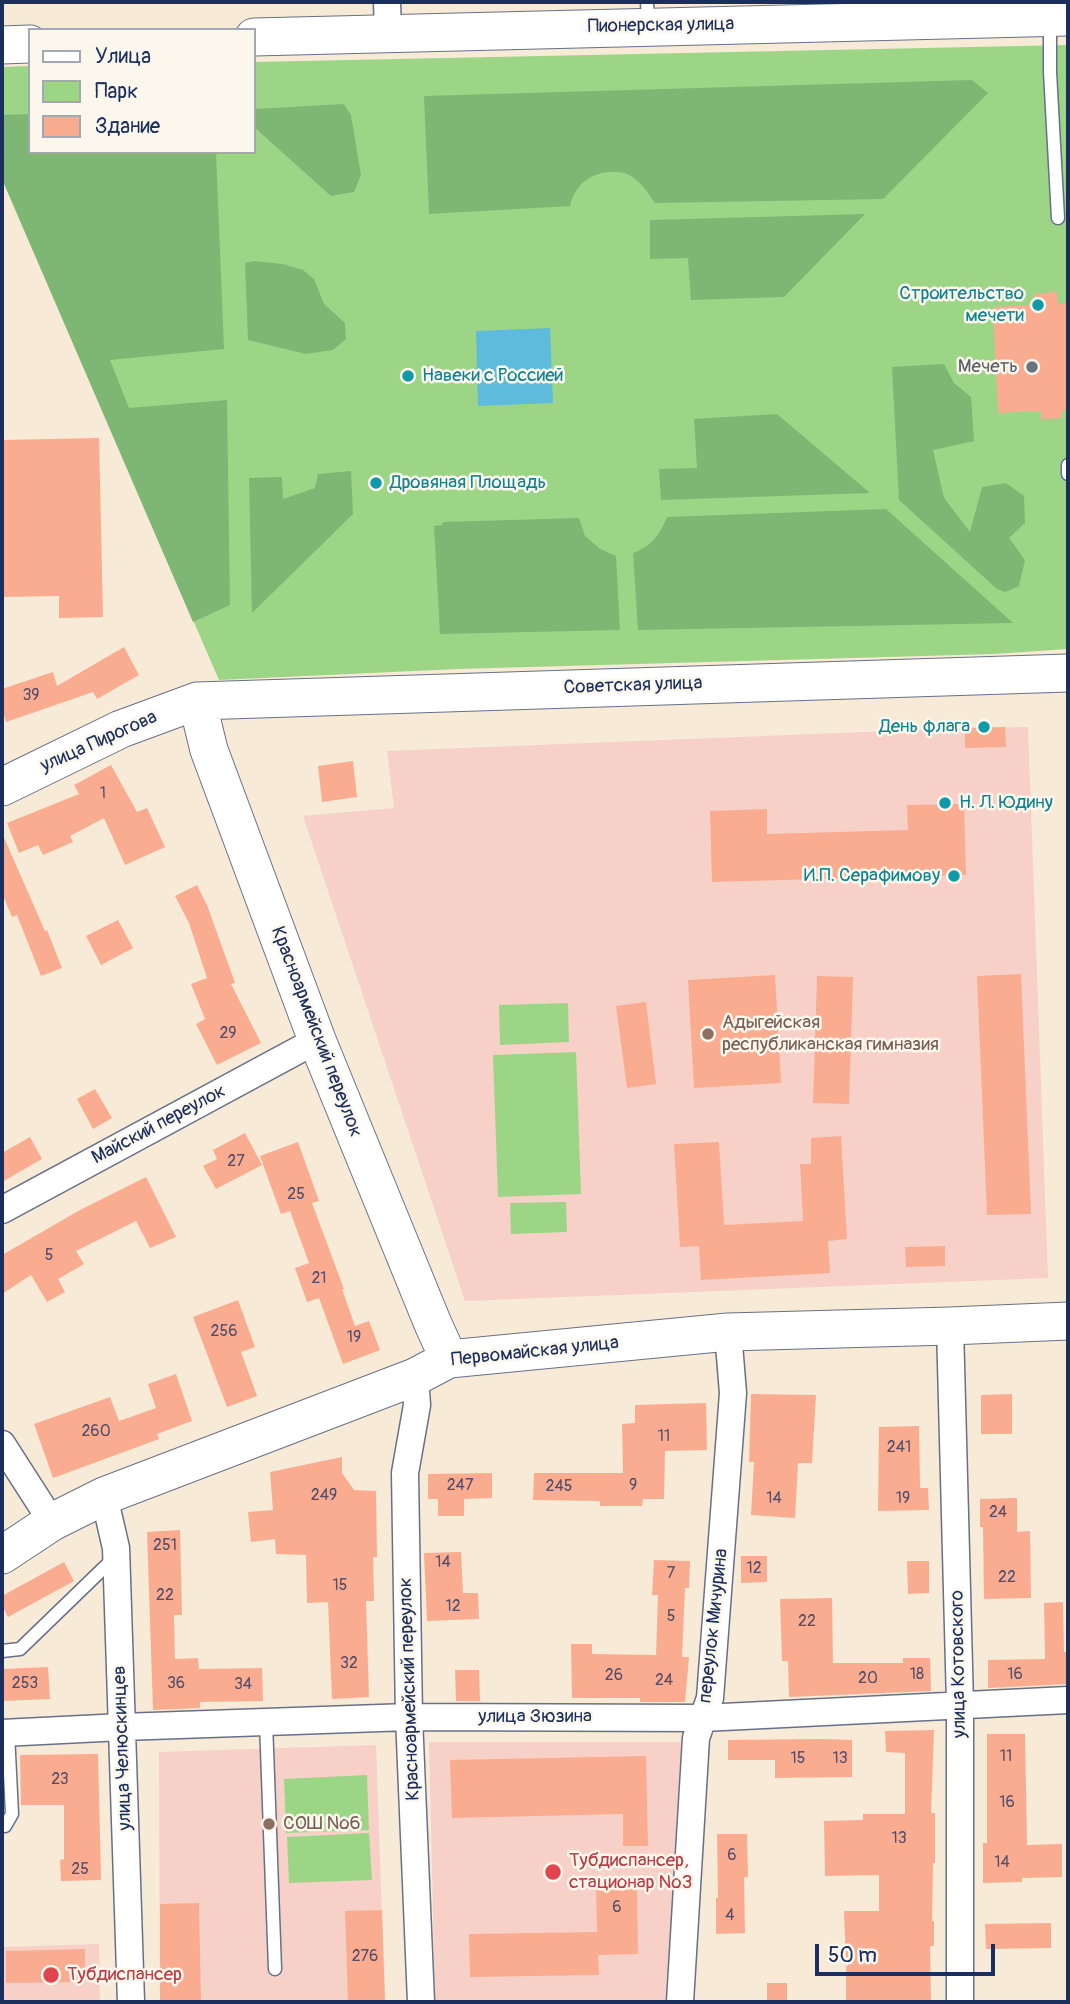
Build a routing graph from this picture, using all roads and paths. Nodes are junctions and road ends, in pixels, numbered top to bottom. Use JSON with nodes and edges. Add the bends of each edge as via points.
{"nodes":[{"id":1,"x":1056,"y":12,"type":"edge"},
{"id":2,"x":648,"y":14,"type":"edge"},
{"id":3,"x":388,"y":17,"type":"edge"},
{"id":4,"x":256,"y":37,"type":"edge"},
{"id":5,"x":28,"y":44,"type":"edge"},
{"id":6,"x":2,"y":45,"type":"edge"},
{"id":7,"x":1058,"y":218,"type":"dead end"},
{"id":8,"x":1068,"y":465,"type":"edge"},
{"id":9,"x":1068,"y":474,"type":"edge"},
{"id":10,"x":1068,"y":673,"type":"edge"},
{"id":11,"x":197,"y":701,"type":"junction"},
{"id":12,"x":2,"y":787,"type":"edge"},
{"id":13,"x":317,"y":1040,"type":"junction"},
{"id":14,"x":2,"y":1210,"type":"edge"},
{"id":15,"x":1068,"y":1321,"type":"edge"},
{"id":16,"x":950,"y":1326,"type":"junction"},
{"id":17,"x":728,"y":1332,"type":"junction"},
{"id":18,"x":449,"y":1359,"type":"junction"},
{"id":19,"x":415,"y":1377,"type":"junction"},
{"id":20,"x":2,"y":1444,"type":"edge"},
{"id":21,"x":104,"y":1496,"type":"junction"},
{"id":22,"x":52,"y":1522,"type":"junction"},
{"id":23,"x":2,"y":1555,"type":"edge"},
{"id":24,"x":117,"y":1555,"type":"junction"},
{"id":25,"x":2,"y":1651,"type":"edge"},
{"id":26,"x":1068,"y":1700,"type":"edge"},
{"id":27,"x":960,"y":1704,"type":"junction"},
{"id":28,"x":409,"y":1717,"type":"junction"},
{"id":29,"x":703,"y":1718,"type":"junction"},
{"id":30,"x":266,"y":1722,"type":"junction"},
{"id":31,"x":122,"y":1727,"type":"junction"},
{"id":32,"x":5,"y":1733,"type":"edge"},
{"id":33,"x":2,"y":1826,"type":"edge"},
{"id":34,"x":275,"y":1969,"type":"dead end"},
{"id":35,"x":131,"y":2002,"type":"edge"},
{"id":36,"x":421,"y":2002,"type":"edge"},
{"id":37,"x":680,"y":2002,"type":"edge"},
{"id":38,"x":960,"y":2002,"type":"edge"}],
"edges":[{"from":1,"to":2,"type":"street","name":"Пионерская улица","via":[[811,18]]},
{"from":1,"to":7,"type":"lane","via":[[1050,72]]},
{"from":2,"to":3,"type":"street","name":"Пионерская улица"},
{"from":3,"to":4,"type":"street","name":"Пионерская улица"},
{"from":5,"to":6,"type":"street"},
{"from":8,"to":9,"type":"lane"},
{"from":10,"to":11,"type":"street","name":"Советская улица"},
{"from":11,"to":12,"type":"street","name":"улица Пирогова","via":[[121,729]]},
{"from":11,"to":13,"type":"street","name":"Красноармейский переулок","via":[[209,750]]},
{"from":13,"to":14,"type":"street","name":"Майский переулок"},
{"from":13,"to":18,"type":"street","name":"Красноармейский переулок"},
{"from":15,"to":16,"type":"street","name":"Первомайская улица"},
{"from":16,"to":17,"type":"street","name":"Первомайская улица"},
{"from":16,"to":27,"type":"street","name":"улица Котовского"},
{"from":17,"to":18,"type":"street","name":"Первомайская улица"},
{"from":17,"to":29,"type":"street","name":"переулок Мичурина","via":[[733,1393],[710,1698]]},
{"from":18,"to":19,"type":"street","name":"Первомайская улица"},
{"from":19,"to":21,"type":"street","name":"Первомайская улица"},
{"from":19,"to":28,"type":"street","name":"Красноармейский переулок","via":[[417,1405],[405,1473]]},
{"from":20,"to":22,"type":"street"},
{"from":21,"to":22,"type":"street","name":"Первомайская улица"},
{"from":21,"to":24,"type":"street","name":"улица Челюскинцев"},
{"from":22,"to":23,"type":"street","name":"Первомайская улица"},
{"from":24,"to":25,"type":"lane","via":[[20,1649]]},
{"from":24,"to":31,"type":"street","name":"улица Челюскинцев"},
{"from":26,"to":27,"type":"street","name":"улица Зюзина"},
{"from":27,"to":29,"type":"street","name":"улица Зюзина"},
{"from":27,"to":38,"type":"street","name":"улица Котовского"},
{"from":28,"to":29,"type":"street","name":"улица Зюзина"},
{"from":28,"to":30,"type":"street","name":"улица Зюзина"},
{"from":28,"to":36,"type":"street","name":"Красноармейский переулок"},
{"from":29,"to":37,"type":"street","name":"переулок Мичурина","via":[[696,1738]]},
{"from":30,"to":31,"type":"street","name":"улица Зюзина"},
{"from":30,"to":34,"type":"lane"},
{"from":31,"to":32,"type":"street","name":"улица Зюзина"},
{"from":31,"to":35,"type":"street","name":"улица Челюскинцев"},
{"from":32,"to":33,"type":"lane","via":[[12,1814]]}]}
